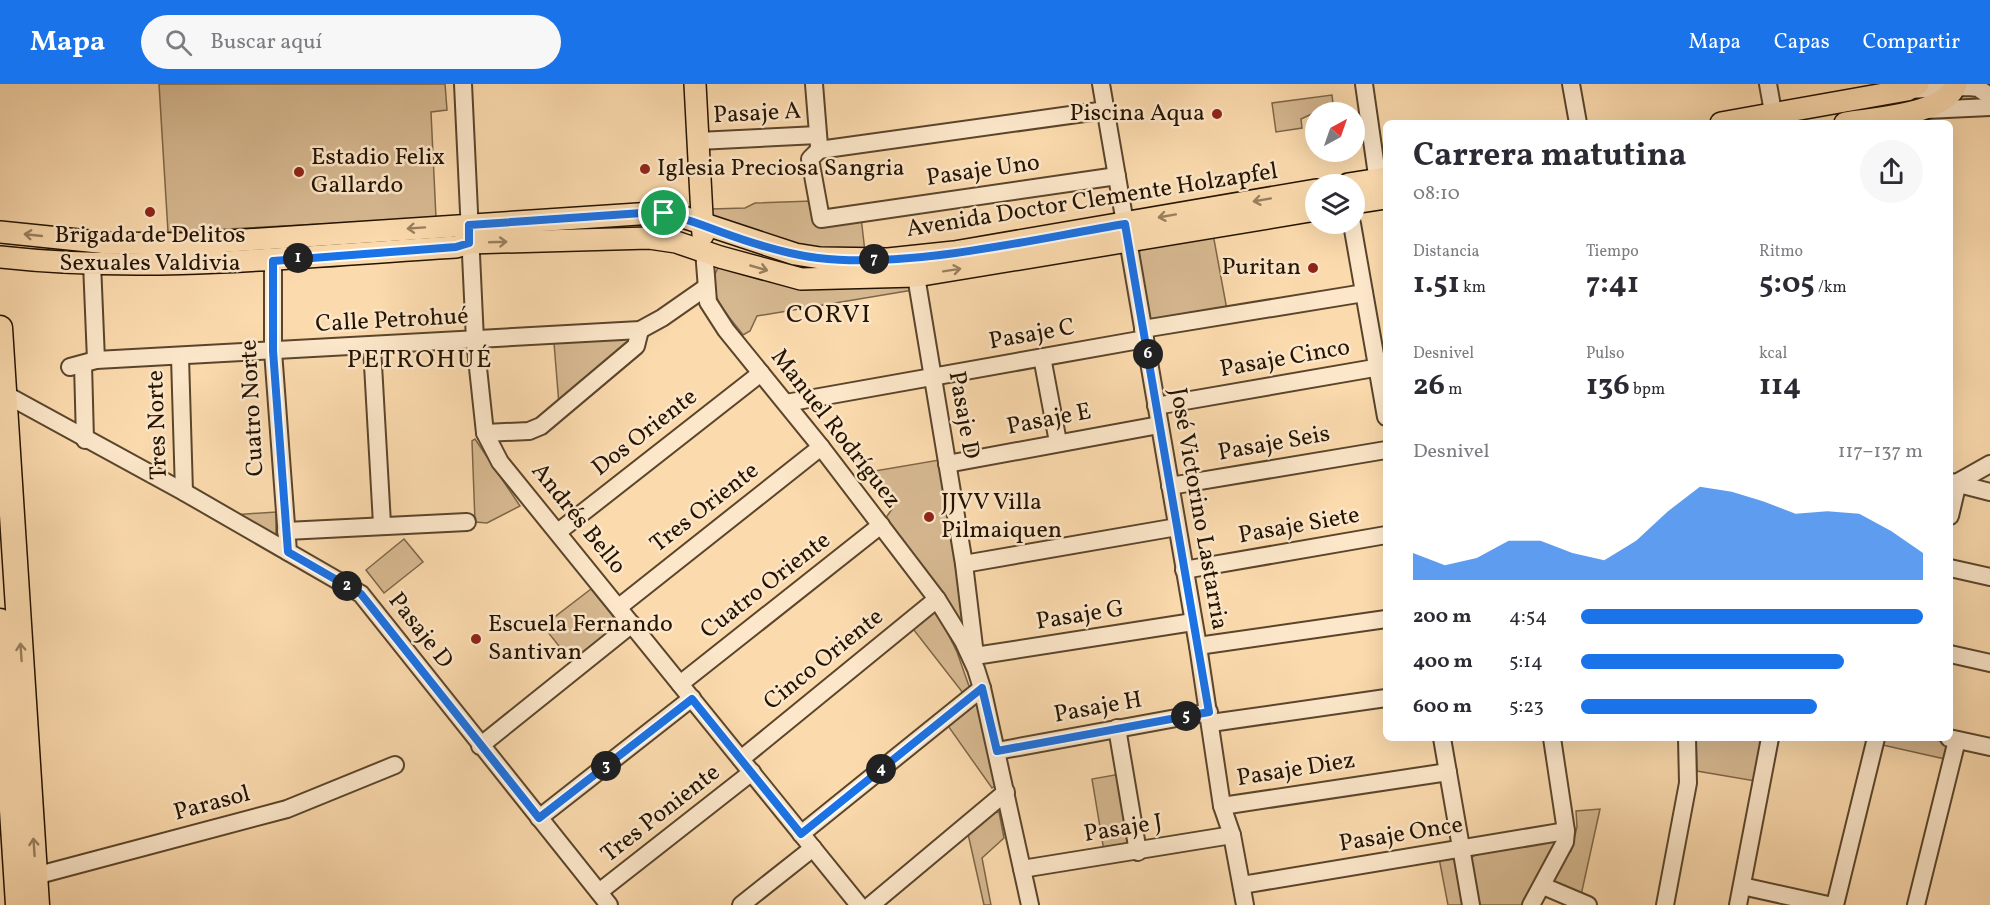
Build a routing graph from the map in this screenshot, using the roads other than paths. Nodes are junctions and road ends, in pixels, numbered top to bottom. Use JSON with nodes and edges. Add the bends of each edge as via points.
{"nodes":[{"id":1,"x":463,"y":84,"type":"edge"},
{"id":2,"x":695,"y":84,"type":"edge"},
{"id":3,"x":832,"y":84,"type":"edge"},
{"id":4,"x":1101,"y":84,"type":"edge"},
{"id":5,"x":1364,"y":84,"type":"edge"},
{"id":6,"x":1571,"y":84,"type":"edge"},
{"id":7,"x":1768,"y":84,"type":"edge"},
{"id":8,"x":814,"y":85,"type":"edge"},
{"id":9,"x":1956,"y":85,"type":"edge"},
{"id":10,"x":1913,"y":87,"type":"edge"},
{"id":11,"x":1990,"y":96,"type":"edge"},
{"id":12,"x":1990,"y":107,"type":"edge"},
{"id":13,"x":1106,"y":110,"type":"junction"},
{"id":14,"x":1919,"y":111,"type":"junction"},
{"id":15,"x":1774,"y":119,"type":"edge"},
{"id":16,"x":1577,"y":120,"type":"edge"},
{"id":17,"x":1868,"y":120,"type":"edge"},
{"id":18,"x":698,"y":141,"type":"junction"},
{"id":19,"x":818,"y":143,"type":"junction"},
{"id":20,"x":1117,"y":176,"type":"junction"},
{"id":21,"x":1365,"y":186,"type":"edge"},
{"id":22,"x":1383,"y":189,"type":"edge"},
{"id":23,"x":1305,"y":193,"type":"edge"},
{"id":24,"x":1365,"y":198,"type":"edge"},
{"id":25,"x":1305,"y":211,"type":"edge"},
{"id":26,"x":702,"y":224,"type":"junction"},
{"id":27,"x":0,"y":232,"type":"edge"},
{"id":28,"x":1127,"y":233,"type":"junction"},
{"id":29,"x":469,"y":234,"type":"junction"},
{"id":30,"x":1354,"y":234,"type":"edge"},
{"id":31,"x":704,"y":250,"type":"junction"},
{"id":32,"x":0,"y":257,"type":"edge"},
{"id":33,"x":273,"y":261,"type":"junction"},
{"id":34,"x":92,"y":263,"type":"junction"},
{"id":35,"x":916,"y":276,"type":"junction"},
{"id":36,"x":705,"y":288,"type":"junction"},
{"id":37,"x":1364,"y":292,"type":"junction"},
{"id":38,"x":0,"y":328,"type":"edge"},
{"id":39,"x":640,"y":330,"type":"junction"},
{"id":40,"x":1144,"y":334,"type":"junction"},
{"id":41,"x":475,"y":340,"type":"junction"},
{"id":42,"x":372,"y":346,"type":"junction"},
{"id":43,"x":273,"y":351,"type":"junction"},
{"id":44,"x":180,"y":357,"type":"junction"},
{"id":45,"x":1042,"y":357,"type":"junction"},
{"id":46,"x":83,"y":364,"type":"junction"},
{"id":47,"x":1382,"y":367,"type":"edge"},
{"id":48,"x":761,"y":373,"type":"junction"},
{"id":49,"x":933,"y":377,"type":"junction"},
{"id":50,"x":3,"y":393,"type":"junction"},
{"id":51,"x":786,"y":403,"type":"junction"},
{"id":52,"x":1156,"y":406,"type":"junction"},
{"id":53,"x":1160,"y":424,"type":"junction"},
{"id":54,"x":485,"y":433,"type":"junction"},
{"id":55,"x":85,"y":440,"type":"junction"},
{"id":56,"x":1058,"y":442,"type":"junction"},
{"id":57,"x":821,"y":447,"type":"junction"},
{"id":58,"x":1383,"y":450,"type":"edge"},
{"id":59,"x":947,"y":464,"type":"junction"},
{"id":60,"x":1990,"y":464,"type":"edge"},
{"id":61,"x":1954,"y":482,"type":"edge"},
{"id":62,"x":1170,"y":486,"type":"junction"},
{"id":63,"x":184,"y":492,"type":"junction"},
{"id":64,"x":1990,"y":492,"type":"edge"},
{"id":65,"x":467,"y":522,"type":"dead end"},
{"id":66,"x":382,"y":525,"type":"junction"},
{"id":67,"x":881,"y":525,"type":"junction"},
{"id":68,"x":1177,"y":527,"type":"junction"},
{"id":69,"x":286,"y":531,"type":"junction"},
{"id":70,"x":558,"y":532,"type":"junction"},
{"id":71,"x":1383,"y":536,"type":"edge"},
{"id":72,"x":288,"y":552,"type":"junction"},
{"id":73,"x":964,"y":564,"type":"junction"},
{"id":74,"x":1953,"y":569,"type":"edge"},
{"id":75,"x":1184,"y":570,"type":"junction"},
{"id":76,"x":1990,"y":577,"type":"edge"},
{"id":77,"x":937,"y":599,"type":"junction"},
{"id":78,"x":619,"y":608,"type":"junction"},
{"id":79,"x":1383,"y":619,"type":"edge"},
{"id":80,"x":0,"y":621,"type":"edge"},
{"id":81,"x":1192,"y":622,"type":"junction"},
{"id":82,"x":632,"y":624,"type":"junction"},
{"id":83,"x":1198,"y":646,"type":"junction"},
{"id":84,"x":1953,"y":655,"type":"edge"},
{"id":85,"x":976,"y":663,"type":"junction"},
{"id":86,"x":1990,"y":663,"type":"edge"},
{"id":87,"x":680,"y":684,"type":"junction"},
{"id":88,"x":982,"y":688,"type":"junction"},
{"id":89,"x":1383,"y":698,"type":"edge"},
{"id":90,"x":692,"y":699,"type":"junction"},
{"id":91,"x":1210,"y":718,"type":"junction"},
{"id":92,"x":1117,"y":728,"type":"junction"},
{"id":93,"x":1953,"y":739,"type":"edge"},
{"id":94,"x":1443,"y":741,"type":"edge"},
{"id":95,"x":1552,"y":741,"type":"edge"},
{"id":96,"x":1687,"y":741,"type":"edge"},
{"id":97,"x":1769,"y":741,"type":"edge"},
{"id":98,"x":1875,"y":741,"type":"edge"},
{"id":99,"x":1953,"y":741,"type":"edge"},
{"id":100,"x":480,"y":746,"type":"junction"},
{"id":101,"x":1990,"y":747,"type":"edge"},
{"id":102,"x":997,"y":751,"type":"junction"},
{"id":103,"x":741,"y":759,"type":"junction"},
{"id":104,"x":395,"y":765,"type":"dead end"},
{"id":105,"x":752,"y":772,"type":"junction"},
{"id":106,"x":1448,"y":772,"type":"junction"},
{"id":107,"x":5,"y":775,"type":"edge"},
{"id":108,"x":1006,"y":792,"type":"junction"},
{"id":109,"x":1222,"y":806,"type":"junction"},
{"id":110,"x":539,"y":818,"type":"junction"},
{"id":111,"x":1566,"y":831,"type":"junction"},
{"id":112,"x":801,"y":834,"type":"junction"},
{"id":113,"x":1232,"y":835,"type":"junction"},
{"id":114,"x":813,"y":848,"type":"junction"},
{"id":115,"x":1462,"y":850,"type":"junction"},
{"id":116,"x":1138,"y":852,"type":"junction"},
{"id":117,"x":1022,"y":869,"type":"junction"},
{"id":118,"x":36,"y":876,"type":"junction"},
{"id":119,"x":1242,"y":885,"type":"junction"},
{"id":120,"x":1543,"y":886,"type":"junction"},
{"id":121,"x":1742,"y":886,"type":"junction"},
{"id":122,"x":604,"y":899,"type":"edge"},
{"id":123,"x":18,"y":905,"type":"edge"},
{"id":124,"x":37,"y":905,"type":"edge"},
{"id":125,"x":741,"y":905,"type":"edge"},
{"id":126,"x":859,"y":905,"type":"edge"},
{"id":127,"x":872,"y":905,"type":"edge"},
{"id":128,"x":1030,"y":905,"type":"edge"},
{"id":129,"x":1245,"y":905,"type":"edge"},
{"id":130,"x":1471,"y":905,"type":"edge"},
{"id":131,"x":1531,"y":905,"type":"edge"},
{"id":132,"x":1588,"y":905,"type":"edge"},
{"id":133,"x":1665,"y":905,"type":"edge"},
{"id":134,"x":1738,"y":905,"type":"edge"},
{"id":135,"x":1828,"y":905,"type":"edge"},
{"id":136,"x":1835,"y":905,"type":"edge"},
{"id":137,"x":1916,"y":905,"type":"edge"}],
"edges":[{"from":1,"to":29,"type":"street","name":"Andrés Bello"},
{"from":2,"to":18,"type":"main road"},
{"from":3,"to":8,"type":"street"},
{"from":4,"to":13,"type":"street","name":"José Victorino Lastarria"},
{"from":5,"to":22,"type":"street"},
{"from":6,"to":16,"type":"street"},
{"from":7,"to":15,"type":"street"},
{"from":8,"to":19,"type":"street"},
{"from":9,"to":10,"type":"street"},
{"from":9,"to":11,"type":"street","via":[[1978,88]]},
{"from":9,"to":14,"type":"main road","via":[[1940,101]]},
{"from":10,"to":15,"type":"main road"},
{"from":12,"to":14,"type":"street"},
{"from":13,"to":19,"type":"street","name":"Pasaje A"},
{"from":13,"to":20,"type":"street","name":"José Victorino Lastarria"},
{"from":14,"to":17,"type":"main road"},
{"from":18,"to":19,"type":"street","name":"Pasaje A"},
{"from":18,"to":26,"type":"main road"},
{"from":19,"to":20,"type":"street","name":"Pasaje Uno","via":[[810,159],[821,219]]},
{"from":20,"to":28,"type":"street","name":"José Victorino Lastarria"},
{"from":21,"to":22,"type":"main road"},
{"from":22,"to":24,"type":"main road"},
{"from":23,"to":28,"type":"main road","name":"Avenida Doctor Clemente Holzapfel","one_way":true},
{"from":25,"to":28,"type":"main road","name":"Avenida Doctor Clemente Holzapfel"},
{"from":26,"to":28,"type":"main road","name":"Avenida Doctor Clemente Holzapfel","via":[[795,254],[859,259]]},
{"from":26,"to":29,"type":"main road","name":"Avenida Doctor Clemente Holzapfel","via":[[677,215],[653,213]]},
{"from":26,"to":31,"type":"main road"},
{"from":29,"to":27,"type":"main road","one_way":true,"via":[[185,244],[108,243]]},
{"from":35,"to":28,"type":"main road","name":"Avenida Doctor Clemente Holzapfel","one_way":true},
{"from":28,"to":40,"type":"street","name":"José Victorino Lastarria"},
{"from":29,"to":31,"type":"main road","name":"Avenida Doctor Clemente Holzapfel","one_way":true,"via":[[649,238]]},
{"from":29,"to":33,"type":"main road","via":[[456,247]]},
{"from":29,"to":41,"type":"street","name":"Andrés Bello"},
{"from":30,"to":37,"type":"street"},
{"from":31,"to":35,"type":"main road","name":"Avenida Doctor Clemente Holzapfel","one_way":true,"via":[[801,279]]},
{"from":31,"to":36,"type":"street","name":"Manuel Rodríguez"},
{"from":32,"to":34,"type":"main road"},
{"from":33,"to":34,"type":"main road"},
{"from":33,"to":43,"type":"street","name":"Cuatro Norte"},
{"from":34,"to":46,"type":"street"},
{"from":35,"to":49,"type":"street","name":"Pasaje D"},
{"from":36,"to":39,"type":"street","name":"Calle Petrohué"},
{"from":36,"to":48,"type":"street","name":"Manuel Rodríguez","via":[[708,302],[720,321]]},
{"from":37,"to":40,"type":"street","name":"Pasaje C"},
{"from":37,"to":47,"type":"street"},
{"from":38,"to":50,"type":"highway"},
{"from":39,"to":41,"type":"street","name":"Calle Petrohué"},
{"from":39,"to":54,"type":"street","via":[[636,346],[541,426],[529,431]]},
{"from":40,"to":45,"type":"street","name":"Pasaje C"},
{"from":40,"to":52,"type":"street","name":"José Victorino Lastarria"},
{"from":41,"to":42,"type":"street","name":"Calle Petrohué"},
{"from":41,"to":54,"type":"street","name":"Andrés Bello"},
{"from":42,"to":43,"type":"street","name":"Calle Petrohué"},
{"from":42,"to":66,"type":"street"},
{"from":43,"to":44,"type":"street","name":"Calle Petrohué"},
{"from":43,"to":69,"type":"street","name":"Cuatro Norte"},
{"from":44,"to":46,"type":"street","name":"Calle Petrohué"},
{"from":44,"to":63,"type":"street","name":"Tres Norte"},
{"from":45,"to":49,"type":"street","name":"Pasaje C"},
{"from":45,"to":56,"type":"street"},
{"from":46,"to":55,"type":"street"},
{"from":47,"to":52,"type":"street","name":"Pasaje Cinco"},
{"from":48,"to":51,"type":"street","name":"Manuel Rodríguez"},
{"from":48,"to":70,"type":"street","name":"Dos Oriente"},
{"from":49,"to":51,"type":"street","name":"Pasaje C"},
{"from":49,"to":59,"type":"street","name":"Pasaje D"},
{"from":50,"to":55,"type":"street","name":"Pasaje D"},
{"from":118,"to":50,"type":"highway","one_way":true},
{"from":51,"to":57,"type":"street","name":"Manuel Rodríguez"},
{"from":52,"to":53,"type":"street","name":"José Victorino Lastarria"},
{"from":53,"to":56,"type":"street","name":"Pasaje E"},
{"from":53,"to":62,"type":"street","name":"José Victorino Lastarria"},
{"from":54,"to":70,"type":"street","name":"Andrés Bello","via":[[500,462]]},
{"from":55,"to":63,"type":"street","name":"Pasaje D"},
{"from":56,"to":59,"type":"street","name":"Pasaje E"},
{"from":57,"to":67,"type":"street","name":"Manuel Rodríguez"},
{"from":57,"to":78,"type":"street","name":"Tres Oriente"},
{"from":58,"to":62,"type":"street","name":"Pasaje Seis"},
{"from":59,"to":73,"type":"street","name":"Pasaje D"},
{"from":60,"to":61,"type":"street"},
{"from":61,"to":64,"type":"street"},
{"from":62,"to":68,"type":"street","name":"José Victorino Lastarria"},
{"from":63,"to":72,"type":"street","name":"Pasaje D"},
{"from":65,"to":66,"type":"street"},
{"from":66,"to":69,"type":"street"},
{"from":67,"to":77,"type":"street","name":"Manuel Rodríguez"},
{"from":67,"to":87,"type":"street","name":"Cuatro Oriente"},
{"from":68,"to":73,"type":"street"},
{"from":68,"to":75,"type":"street","name":"José Victorino Lastarria"},
{"from":69,"to":72,"type":"street","name":"Cuatro Norte"},
{"from":70,"to":78,"type":"street","name":"Andrés Bello"},
{"from":71,"to":75,"type":"street","name":"Pasaje Siete"},
{"from":72,"to":100,"type":"street","name":"Pasaje D","via":[[361,594]]},
{"from":73,"to":85,"type":"street","name":"Pasaje D"},
{"from":74,"to":76,"type":"street"},
{"from":75,"to":81,"type":"street","name":"José Victorino Lastarria"},
{"from":77,"to":85,"type":"street","name":"Manuel Rodríguez"},
{"from":77,"to":103,"type":"street","name":"Cinco Oriente"},
{"from":78,"to":82,"type":"street","name":"Andrés Bello"},
{"from":79,"to":83,"type":"street"},
{"from":80,"to":107,"type":"highway"},
{"from":81,"to":83,"type":"street","name":"José Victorino Lastarria"},
{"from":81,"to":85,"type":"street","name":"Pasaje G"},
{"from":82,"to":87,"type":"street","name":"Andrés Bello"},
{"from":82,"to":100,"type":"street"},
{"from":83,"to":91,"type":"street","name":"José Victorino Lastarria"},
{"from":84,"to":86,"type":"street"},
{"from":85,"to":88,"type":"street","name":"Manuel Rodríguez"},
{"from":87,"to":90,"type":"street","name":"Andrés Bello"},
{"from":88,"to":102,"type":"street","name":"Manuel Rodríguez"},
{"from":88,"to":112,"type":"street"},
{"from":89,"to":91,"type":"street","name":"Pasaje H"},
{"from":90,"to":103,"type":"street","name":"Andrés Bello"},
{"from":90,"to":110,"type":"street"},
{"from":91,"to":92,"type":"street","name":"Pasaje H"},
{"from":91,"to":109,"type":"street","name":"José Victorino Lastarria"},
{"from":92,"to":102,"type":"street","name":"Pasaje H"},
{"from":92,"to":116,"type":"street"},
{"from":93,"to":101,"type":"street"},
{"from":94,"to":106,"type":"street"},
{"from":95,"to":111,"type":"street"},
{"from":96,"to":133,"type":"street","via":[[1687,792]]},
{"from":97,"to":121,"type":"street"},
{"from":98,"to":136,"type":"street"},
{"from":99,"to":137,"type":"street"},
{"from":100,"to":110,"type":"street","name":"Pasaje D"},
{"from":102,"to":108,"type":"street","name":"Manuel Rodríguez"},
{"from":103,"to":105,"type":"street","name":"Andrés Bello"},
{"from":104,"to":118,"type":"street","name":"Parasol","via":[[287,809]]},
{"from":105,"to":112,"type":"street","name":"Andrés Bello"},
{"from":105,"to":122,"type":"street","name":"Tres Poniente"},
{"from":106,"to":109,"type":"street","name":"Pasaje Diez"},
{"from":106,"to":115,"type":"street"},
{"from":107,"to":123,"type":"highway"},
{"from":108,"to":117,"type":"street","name":"Manuel Rodríguez"},
{"from":108,"to":127,"type":"street"},
{"from":109,"to":113,"type":"street","name":"José Victorino Lastarria"},
{"from":110,"to":122,"type":"street","name":"Pasaje D"},
{"from":111,"to":115,"type":"street","name":"Pasaje Once"},
{"from":111,"to":120,"type":"street","via":[[1565,842]]},
{"from":112,"to":114,"type":"street","name":"Andrés Bello"},
{"from":113,"to":116,"type":"street","name":"Pasaje J"},
{"from":113,"to":119,"type":"street","name":"José Victorino Lastarria"},
{"from":114,"to":125,"type":"street"},
{"from":114,"to":126,"type":"street","name":"Andrés Bello"},
{"from":115,"to":119,"type":"street","name":"Pasaje Once"},
{"from":115,"to":130,"type":"street"},
{"from":116,"to":117,"type":"street","name":"Pasaje J"},
{"from":117,"to":128,"type":"street","name":"Manuel Rodríguez"},
{"from":118,"to":124,"type":"highway"},
{"from":119,"to":129,"type":"street","name":"José Victorino Lastarria"},
{"from":120,"to":131,"type":"street"},
{"from":120,"to":132,"type":"street"},
{"from":121,"to":134,"type":"street"},
{"from":121,"to":135,"type":"street"}]}
